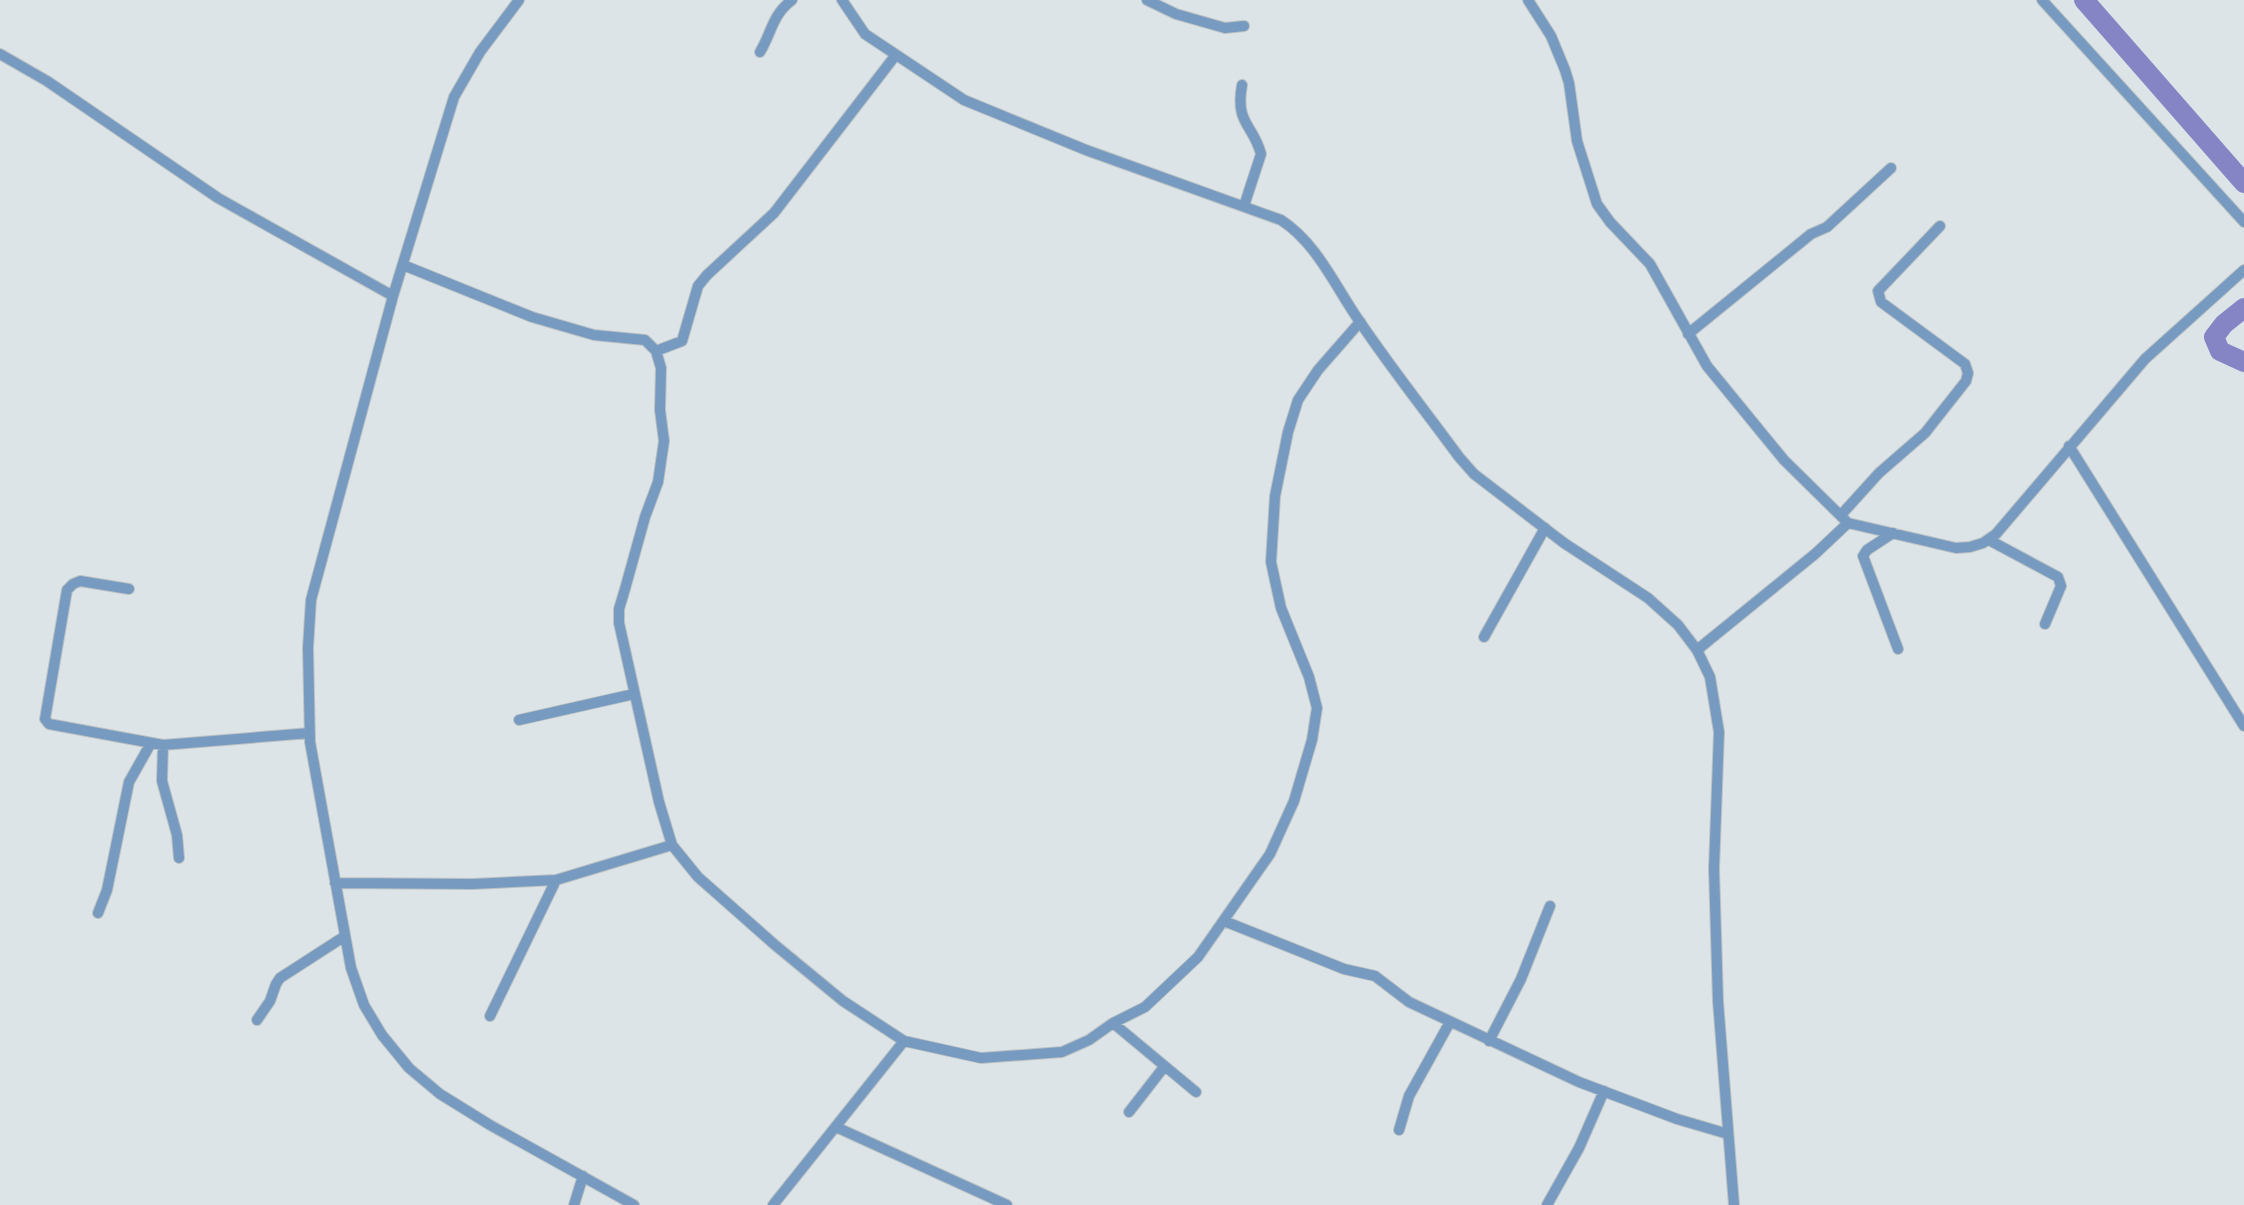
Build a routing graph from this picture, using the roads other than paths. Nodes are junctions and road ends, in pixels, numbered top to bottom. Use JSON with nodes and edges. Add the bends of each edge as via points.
{"nodes":[{"id":1,"x":519,"y":0,"type":"edge"},
{"id":2,"x":792,"y":0,"type":"edge"},
{"id":3,"x":842,"y":0,"type":"edge"},
{"id":4,"x":1147,"y":0,"type":"edge"},
{"id":5,"x":1528,"y":0,"type":"edge"},
{"id":6,"x":2042,"y":0,"type":"edge"},
{"id":7,"x":1244,"y":26,"type":"dead end"},
{"id":8,"x":760,"y":52,"type":"dead end"},
{"id":9,"x":0,"y":54,"type":"edge"},
{"id":10,"x":895,"y":56,"type":"junction"},
{"id":11,"x":1242,"y":85,"type":"dead end"},
{"id":12,"x":1891,"y":168,"type":"dead end"},
{"id":13,"x":1244,"y":206,"type":"junction"},
{"id":14,"x":2244,"y":222,"type":"edge"},
{"id":15,"x":1940,"y":226,"type":"dead end"},
{"id":16,"x":403,"y":265,"type":"junction"},
{"id":17,"x":2244,"y":270,"type":"edge"},
{"id":18,"x":393,"y":296,"type":"junction"},
{"id":19,"x":1360,"y":322,"type":"junction"},
{"id":20,"x":1688,"y":334,"type":"junction"},
{"id":21,"x":656,"y":351,"type":"junction"},
{"id":22,"x":2069,"y":446,"type":"junction"},
{"id":23,"x":1841,"y":515,"type":"junction"},
{"id":24,"x":1848,"y":523,"type":"junction"},
{"id":25,"x":1545,"y":528,"type":"junction"},
{"id":26,"x":1893,"y":533,"type":"junction"},
{"id":27,"x":1989,"y":540,"type":"junction"},
{"id":28,"x":129,"y":589,"type":"dead end"},
{"id":29,"x":2044,"y":624,"type":"dead end"},
{"id":30,"x":1484,"y":637,"type":"dead end"},
{"id":31,"x":1898,"y":649,"type":"dead end"},
{"id":32,"x":1697,"y":650,"type":"junction"},
{"id":33,"x":634,"y":694,"type":"junction"},
{"id":34,"x":519,"y":720,"type":"dead end"},
{"id":35,"x":2244,"y":726,"type":"edge"},
{"id":36,"x":310,"y":733,"type":"junction"},
{"id":37,"x":151,"y":743,"type":"junction"},
{"id":38,"x":163,"y":745,"type":"junction"},
{"id":39,"x":672,"y":845,"type":"junction"},
{"id":40,"x":179,"y":858,"type":"dead end"},
{"id":41,"x":556,"y":880,"type":"junction"},
{"id":42,"x":335,"y":883,"type":"junction"},
{"id":43,"x":1550,"y":906,"type":"dead end"},
{"id":44,"x":98,"y":913,"type":"dead end"},
{"id":45,"x":1224,"y":921,"type":"junction"},
{"id":46,"x":345,"y":936,"type":"junction"},
{"id":47,"x":490,"y":1016,"type":"dead end"},
{"id":48,"x":257,"y":1020,"type":"dead end"},
{"id":49,"x":1450,"y":1022,"type":"junction"},
{"id":50,"x":1113,"y":1023,"type":"junction"},
{"id":51,"x":1490,"y":1041,"type":"junction"},
{"id":52,"x":904,"y":1042,"type":"junction"},
{"id":53,"x":1164,"y":1067,"type":"junction"},
{"id":54,"x":1604,"y":1091,"type":"junction"},
{"id":55,"x":1196,"y":1092,"type":"dead end"},
{"id":56,"x":1129,"y":1112,"type":"dead end"},
{"id":57,"x":836,"y":1127,"type":"junction"},
{"id":58,"x":1399,"y":1130,"type":"dead end"},
{"id":59,"x":1728,"y":1134,"type":"junction"},
{"id":60,"x":583,"y":1176,"type":"junction"},
{"id":61,"x":574,"y":1205,"type":"edge"},
{"id":62,"x":634,"y":1205,"type":"edge"},
{"id":63,"x":773,"y":1205,"type":"edge"},
{"id":64,"x":1007,"y":1205,"type":"edge"},
{"id":65,"x":1547,"y":1205,"type":"edge"},
{"id":66,"x":1734,"y":1205,"type":"edge"}],
"edges":[{"from":1,"to":16,"type":"street","via":[[480,52],[454,97]]},
{"from":2,"to":8,"type":"street","via":[[776,16]]},
{"from":3,"to":10,"type":"street","via":[[865,34]]},
{"from":4,"to":7,"type":"street","via":[[1176,14],[1225,28]]},
{"from":5,"to":20,"type":"street","via":[[1551,36],[1565,70],[1577,141],[1597,204],[1650,264]]},
{"from":6,"to":14,"type":"street"},
{"from":9,"to":18,"type":"street","via":[[47,81],[218,198]]},
{"from":10,"to":13,"type":"street","via":[[964,100],[1086,150]]},
{"from":10,"to":21,"type":"street","via":[[774,213],[698,286],[682,341]]},
{"from":11,"to":13,"type":"street","via":[[1242,116],[1261,154]]},
{"from":12,"to":20,"type":"street","via":[[1828,227],[1804,239]]},
{"from":13,"to":19,"type":"street","via":[[1281,220],[1307,242]]},
{"from":15,"to":23,"type":"street","via":[[1878,291],[1879,297],[1881,302],[1965,364],[1966,381],[1925,433],[1878,473]]},
{"from":16,"to":18,"type":"street"},
{"from":16,"to":21,"type":"street","via":[[532,317],[594,335],[644,340]]},
{"from":17,"to":22,"type":"street","via":[[2145,359]]},
{"from":18,"to":36,"type":"street","via":[[311,600],[308,648]]},
{"from":19,"to":25,"type":"street","via":[[1474,474]]},
{"from":19,"to":45,"type":"street","via":[[1318,370],[1298,400],[1288,432],[1275,496],[1271,562],[1281,608],[1318,708],[1294,800],[1270,854]]},
{"from":20,"to":23,"type":"street","via":[[1707,366],[1750,420],[1784,460]]},
{"from":21,"to":33,"type":"street","via":[[661,368],[660,410],[664,441],[658,482],[619,609]]},
{"from":22,"to":27,"type":"street","via":[[2010,520]]},
{"from":22,"to":35,"type":"street"},
{"from":23,"to":24,"type":"street"},
{"from":24,"to":26,"type":"street"},
{"from":24,"to":32,"type":"street"},
{"from":25,"to":30,"type":"street"},
{"from":25,"to":32,"type":"street","via":[[1648,598],[1678,625]]},
{"from":26,"to":27,"type":"street","via":[[1956,548]]},
{"from":26,"to":31,"type":"street","via":[[1863,556]]},
{"from":27,"to":29,"type":"street","via":[[2061,581]]},
{"from":28,"to":37,"type":"street","via":[[80,581],[67,590],[46,720],[55,726]]},
{"from":32,"to":59,"type":"street","via":[[1710,677],[1719,732],[1714,869],[1718,1001]]},
{"from":33,"to":34,"type":"street"},
{"from":33,"to":39,"type":"street"},
{"from":36,"to":38,"type":"street"},
{"from":36,"to":42,"type":"street"},
{"from":37,"to":38,"type":"street"},
{"from":37,"to":44,"type":"street","via":[[129,782],[107,890]]},
{"from":38,"to":40,"type":"street","via":[[162,781]]},
{"from":39,"to":41,"type":"street"},
{"from":39,"to":52,"type":"street","via":[[698,877],[775,945],[843,1001]]},
{"from":41,"to":42,"type":"street","via":[[472,884]]},
{"from":41,"to":47,"type":"street"},
{"from":42,"to":46,"type":"street"},
{"from":43,"to":51,"type":"street","via":[[1521,980]]},
{"from":45,"to":49,"type":"street","via":[[1344,969],[1375,976],[1409,1002]]},
{"from":45,"to":50,"type":"street","via":[[1198,957],[1171,984],[1145,1007]]},
{"from":46,"to":48,"type":"street","via":[[280,978]]},
{"from":46,"to":60,"type":"street","via":[[351,968],[364,1005],[382,1035],[409,1068],[440,1094]]},
{"from":49,"to":51,"type":"street"},
{"from":49,"to":58,"type":"street","via":[[1410,1096]]},
{"from":50,"to":52,"type":"street","via":[[1089,1040],[1062,1052],[1032,1056],[980,1058]]},
{"from":50,"to":53,"type":"street"},
{"from":51,"to":54,"type":"street"},
{"from":52,"to":57,"type":"street"},
{"from":53,"to":55,"type":"street"},
{"from":53,"to":56,"type":"street"},
{"from":54,"to":59,"type":"street"},
{"from":54,"to":65,"type":"street","via":[[1579,1148]]},
{"from":57,"to":63,"type":"street"},
{"from":57,"to":64,"type":"street"},
{"from":59,"to":66,"type":"street"},
{"from":60,"to":61,"type":"street"},
{"from":60,"to":62,"type":"street"}]}
